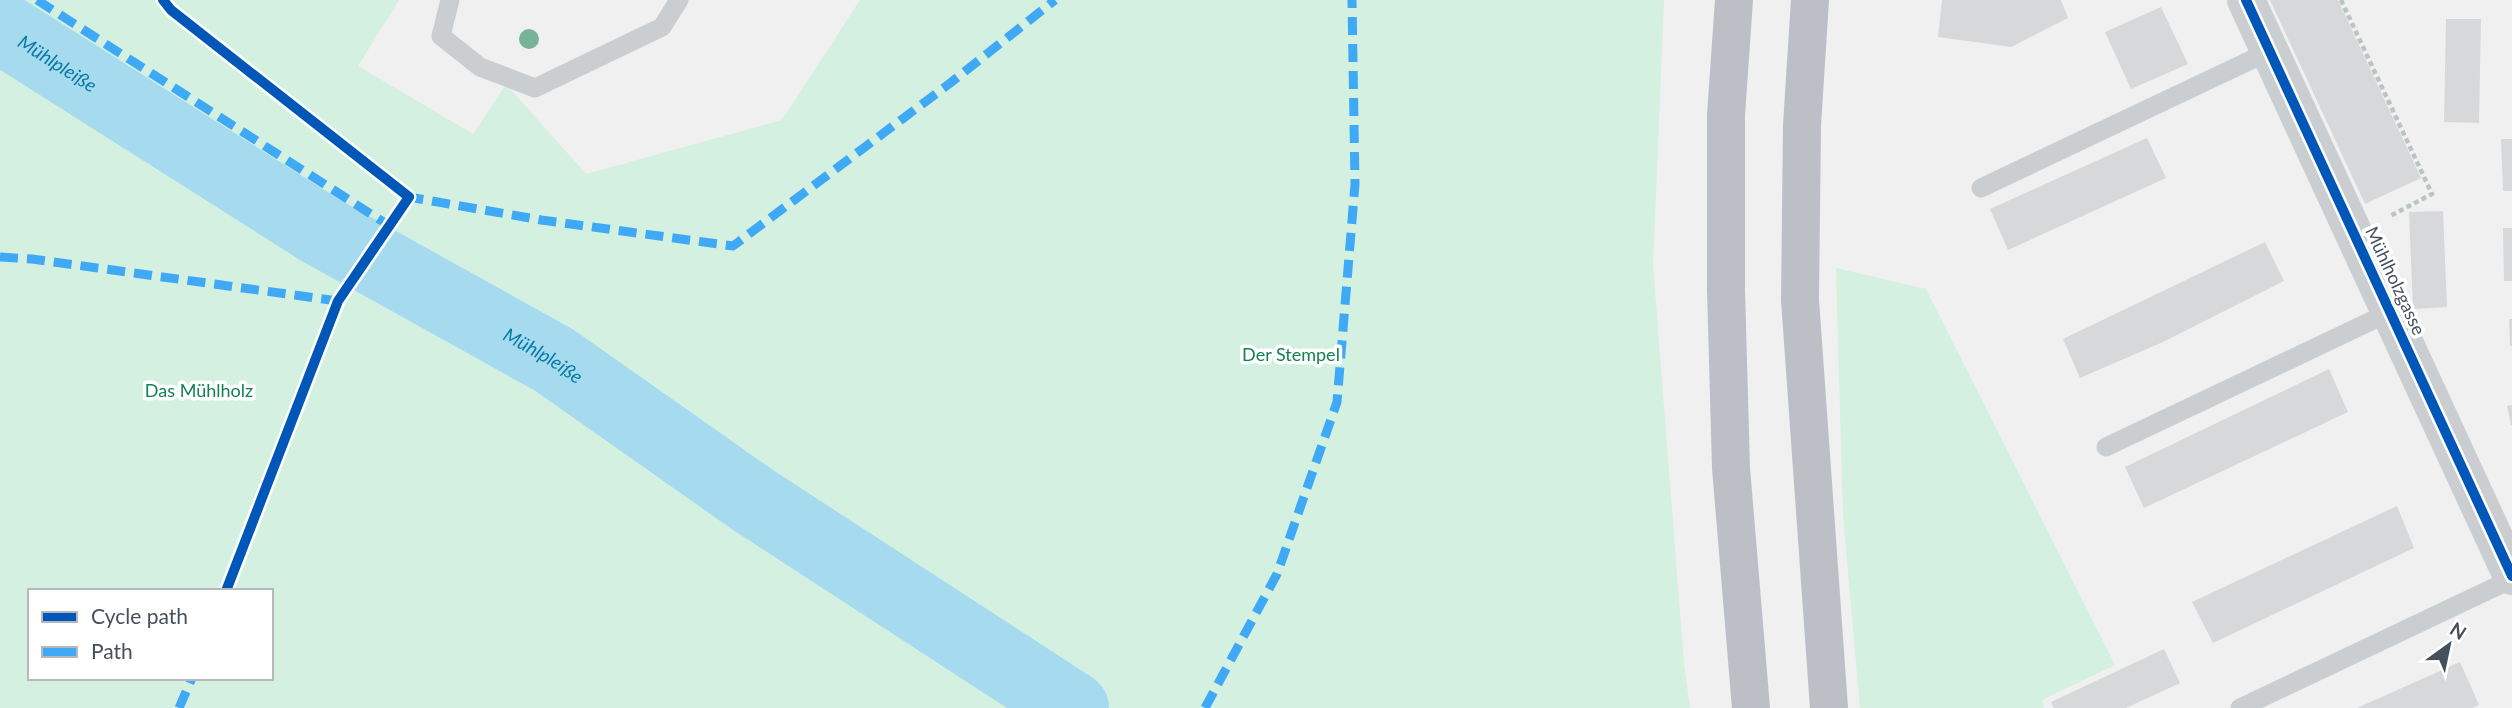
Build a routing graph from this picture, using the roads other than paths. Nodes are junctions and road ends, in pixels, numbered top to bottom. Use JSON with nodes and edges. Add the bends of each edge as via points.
{"nodes":[{"id":1,"x":450,"y":0,"type":"edge"},
{"id":2,"x":679,"y":0,"type":"edge"},
{"id":3,"x":1734,"y":0,"type":"edge"},
{"id":4,"x":1810,"y":0,"type":"edge"},
{"id":5,"x":2246,"y":0,"type":"edge"},
{"id":6,"x":2270,"y":51,"type":"junction"},
{"id":7,"x":1981,"y":188,"type":"dead end"},
{"id":8,"x":2390,"y":312,"type":"junction"},
{"id":9,"x":2106,"y":447,"type":"dead end"},
{"id":10,"x":2512,"y":578,"type":"edge"},
{"id":11,"x":1751,"y":708,"type":"edge"},
{"id":12,"x":1829,"y":708,"type":"edge"},
{"id":13,"x":2239,"y":708,"type":"edge"}],
"edges":[{"from":1,"to":2,"type":"lane","via":[[441,36],[480,66],[535,88],[662,27]]},
{"from":3,"to":11,"type":"highway","via":[[1726,115],[1726,290],[1731,468]]},
{"from":4,"to":12,"type":"highway","via":[[1802,125],[1800,300]]},
{"from":5,"to":6,"type":"street","name":"Mühlholzgasse"},
{"from":6,"to":7,"type":"lane"},
{"from":6,"to":8,"type":"street","name":"Mühlholzgasse"},
{"from":8,"to":9,"type":"lane"},
{"from":8,"to":10,"type":"street","name":"Mühlholzgasse"},
{"from":10,"to":13,"type":"lane"}]}
